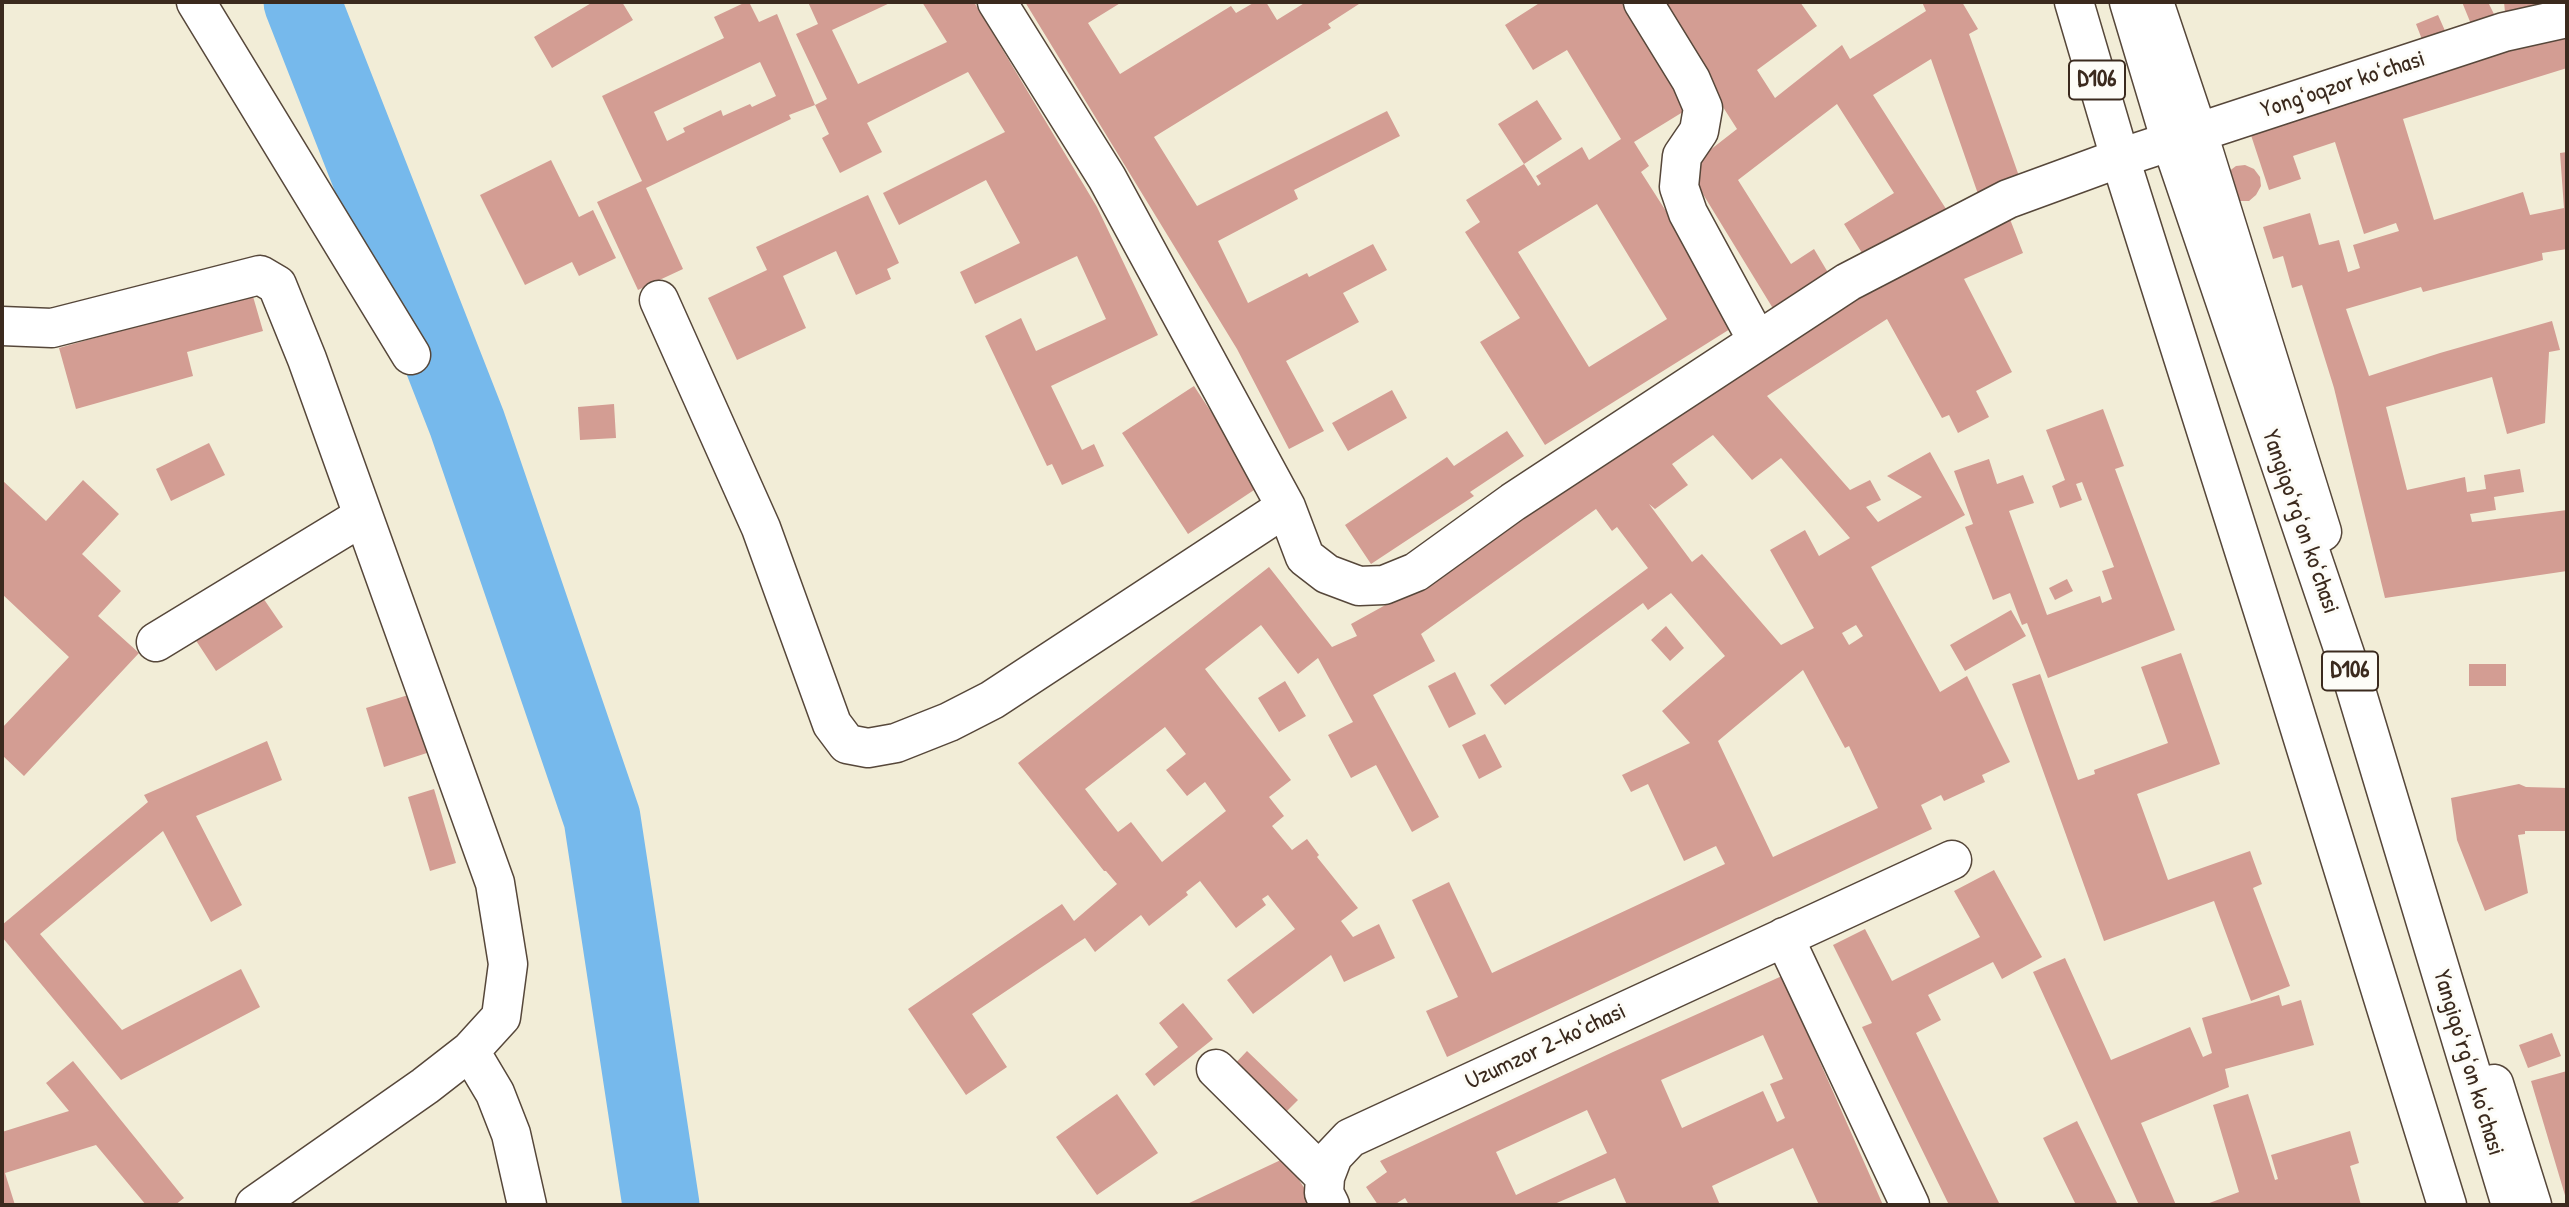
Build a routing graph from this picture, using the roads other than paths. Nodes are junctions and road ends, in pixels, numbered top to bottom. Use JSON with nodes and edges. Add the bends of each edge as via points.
{"nodes":[{"id":1,"x":196,"y":2,"type":"edge"},
{"id":2,"x":997,"y":2,"type":"edge"},
{"id":3,"x":1643,"y":2,"type":"edge"},
{"id":4,"x":2074,"y":2,"type":"edge"},
{"id":5,"x":2129,"y":2,"type":"edge"},
{"id":6,"x":2154,"y":2,"type":"edge"},
{"id":7,"x":2567,"y":18,"type":"edge"},
{"id":8,"x":2185,"y":138,"type":"junction"},
{"id":9,"x":2120,"y":158,"type":"junction"},
{"id":10,"x":659,"y":300,"type":"dead end"},
{"id":11,"x":2,"y":326,"type":"edge"},
{"id":12,"x":1757,"y":340,"type":"junction"},
{"id":13,"x":411,"y":355,"type":"dead end"},
{"id":14,"x":1286,"y":507,"type":"junction"},
{"id":15,"x":363,"y":516,"type":"junction"},
{"id":16,"x":156,"y":642,"type":"dead end"},
{"id":17,"x":1952,"y":860,"type":"dead end"},
{"id":18,"x":1784,"y":937,"type":"junction"},
{"id":19,"x":470,"y":1051,"type":"junction"},
{"id":20,"x":1216,"y":1069,"type":"dead end"},
{"id":21,"x":1328,"y":1191,"type":"edge"},
{"id":22,"x":255,"y":1205,"type":"edge"},
{"id":23,"x":527,"y":1205,"type":"edge"},
{"id":24,"x":1910,"y":1205,"type":"edge"},
{"id":25,"x":2446,"y":1205,"type":"edge"},
{"id":26,"x":2511,"y":1205,"type":"edge"},
{"id":27,"x":2532,"y":1205,"type":"edge"}],
"edges":[{"from":1,"to":13,"type":"street"},
{"from":2,"to":14,"type":"street","name":"Yongʻoqzor koʻchasi","via":[[1107,178]]},
{"from":3,"to":12,"type":"street","via":[[1703,108],[1699,131],[1682,156],[1679,187],[1688,213]]},
{"from":4,"to":9,"type":"street","number":"D106"},
{"from":5,"to":8,"type":"street","name":"Yangiqoʻrgʻon koʻchasi","number":"D106"},
{"from":6,"to":8,"type":"street"},
{"from":7,"to":8,"type":"street","name":"Yongʻoqzor koʻchasi","via":[[2504,32]]},
{"from":8,"to":9,"type":"street","name":"Yongʻoqzor koʻchasi"},
{"from":8,"to":26,"type":"street","name":"Yangiqoʻrgʻon koʻchasi","number":"D106"},
{"from":8,"to":27,"type":"street"},
{"from":9,"to":12,"type":"street","name":"Yongʻoqzor koʻchasi","via":[[2008,199],[1848,282]]},
{"from":9,"to":25,"type":"street","number":"D106"},
{"from":10,"to":14,"type":"street","via":[[761,528],[832,724],[847,744],[868,748],[896,743],[992,700]]},
{"from":11,"to":15,"type":"street","via":[[52,328],[260,275],[276,285]]},
{"from":12,"to":14,"type":"street","name":"Yongʻoqzor koʻchasi","via":[[1416,572],[1384,585],[1359,586],[1327,574],[1305,557]]},
{"from":15,"to":16,"type":"street"},
{"from":15,"to":19,"type":"street","via":[[495,883],[508,964],[501,1017]]},
{"from":17,"to":18,"type":"street","name":"Uzumzor 2-koʻchasi"},
{"from":18,"to":21,"type":"street","name":"Uzumzor 2-koʻchasi","via":[[1350,1138],[1333,1156]]},
{"from":18,"to":24,"type":"street"},
{"from":19,"to":22,"type":"street"},
{"from":19,"to":23,"type":"street","via":[[495,1093],[511,1134]]},
{"from":20,"to":21,"type":"street"}]}
